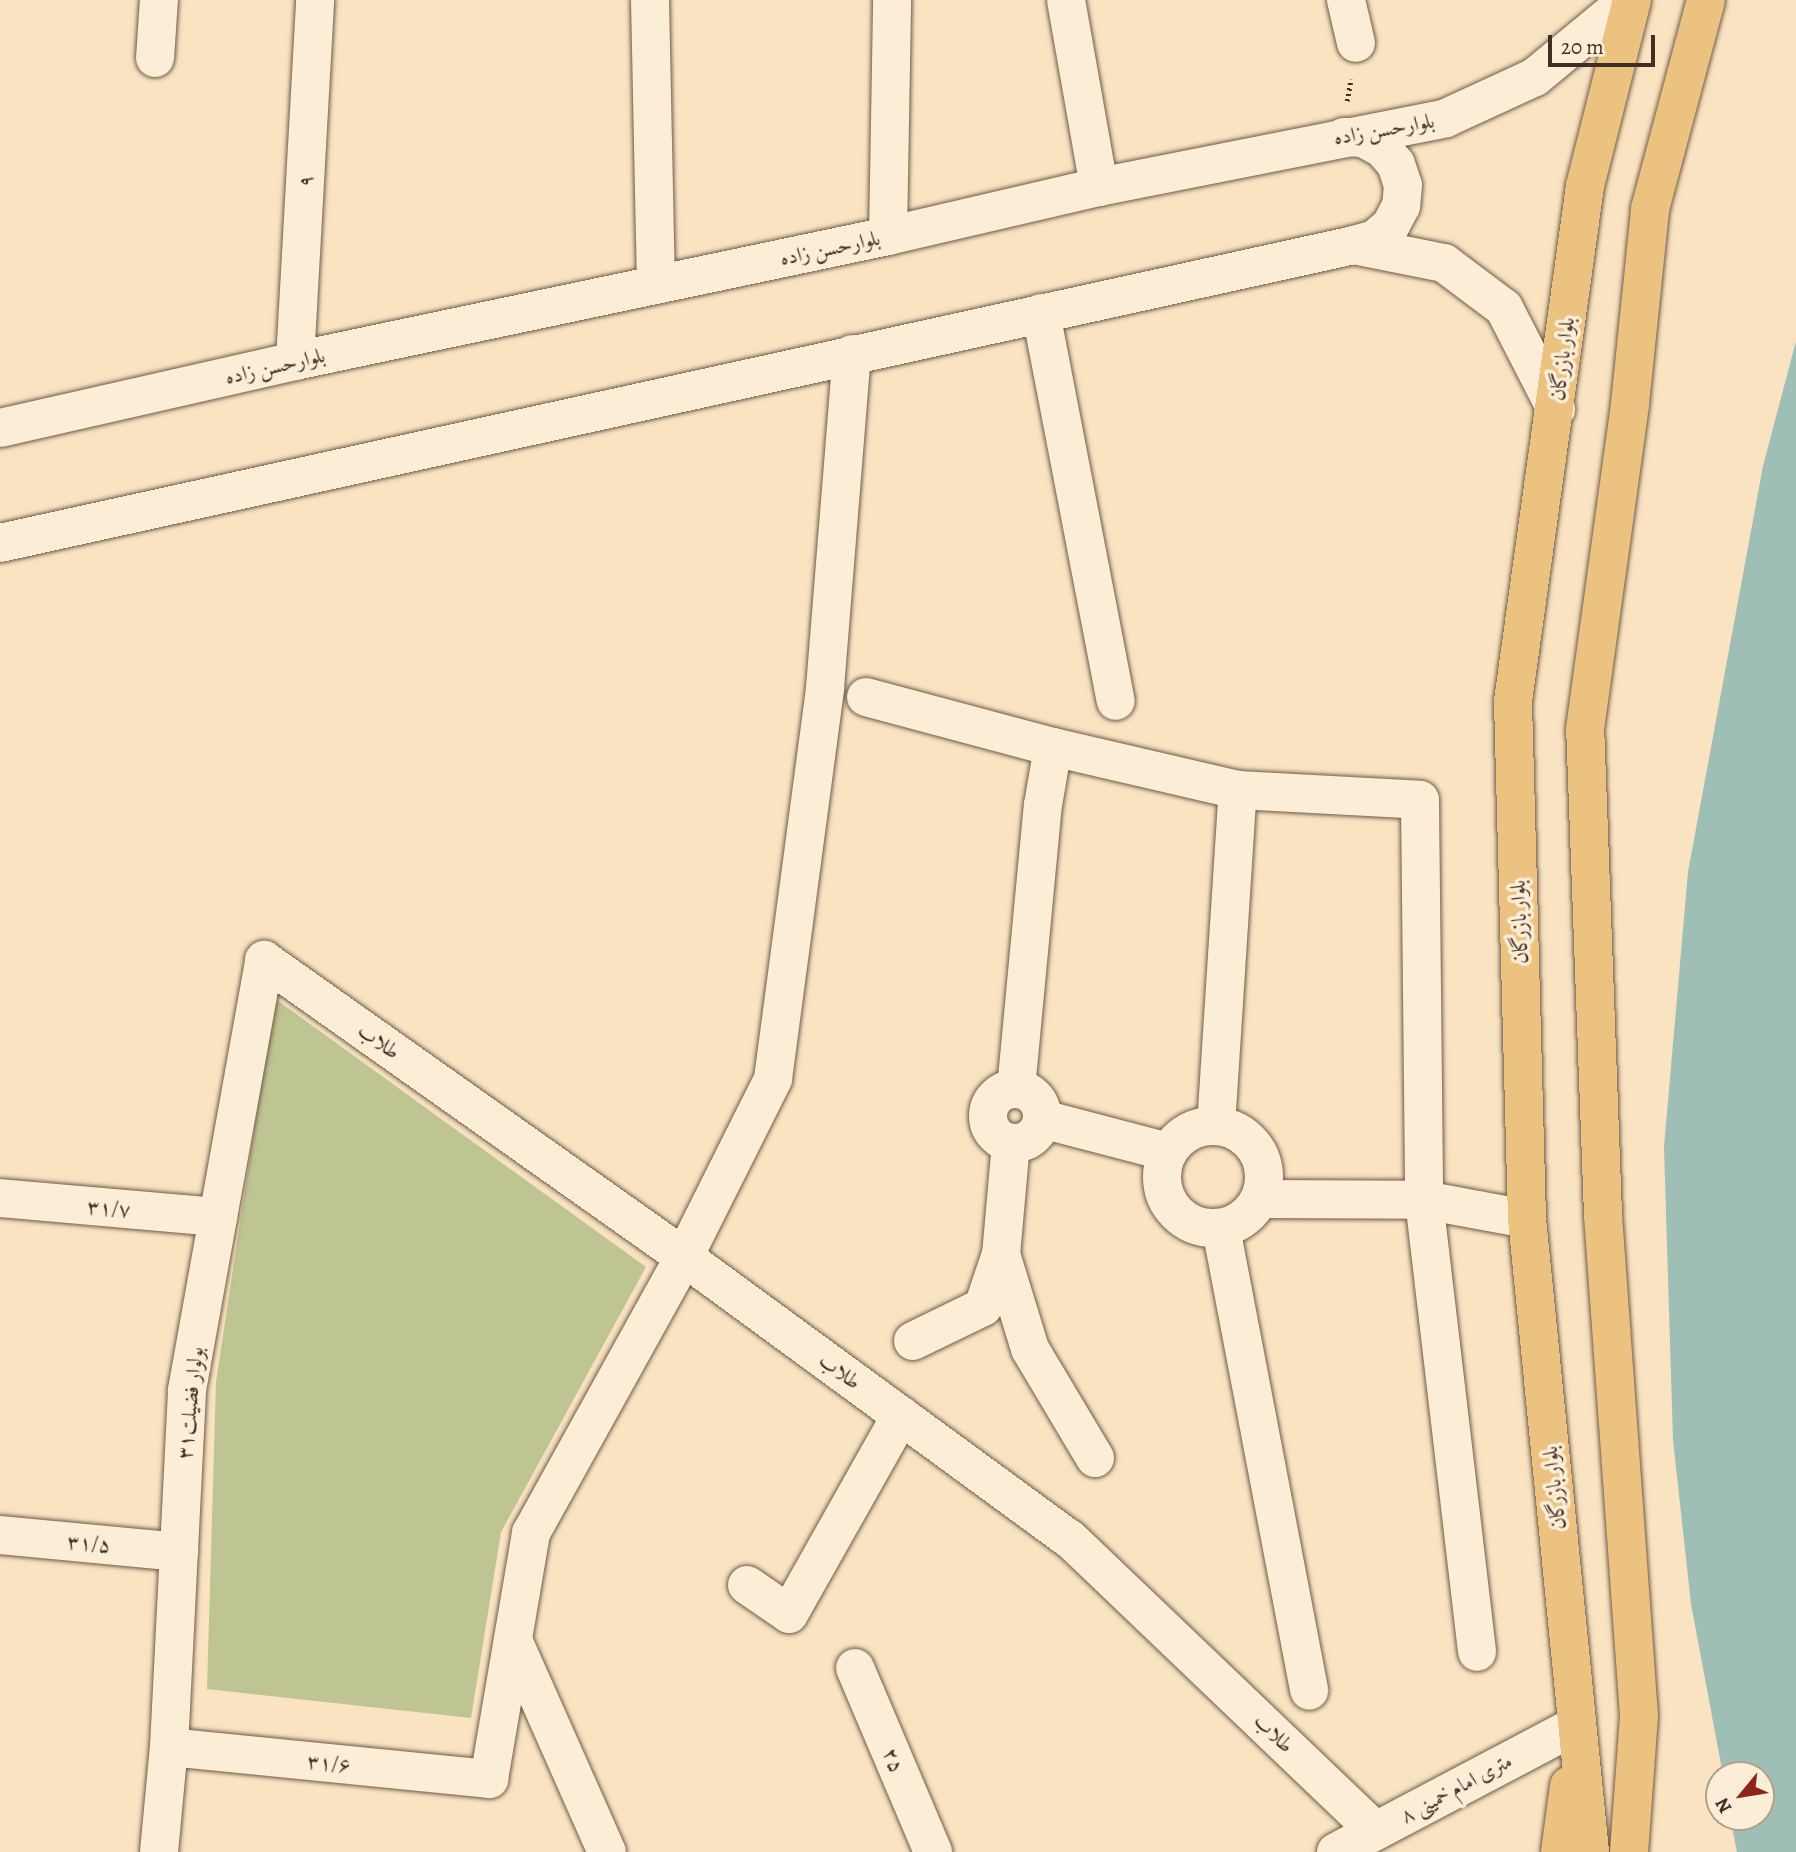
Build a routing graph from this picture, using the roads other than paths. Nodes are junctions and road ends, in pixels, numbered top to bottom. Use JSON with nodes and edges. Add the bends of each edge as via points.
{"nodes":[{"id":1,"x":159,"y":0,"type":"edge"},
{"id":2,"x":315,"y":0,"type":"edge"},
{"id":3,"x":650,"y":0,"type":"edge"},
{"id":4,"x":892,"y":0,"type":"edge"},
{"id":5,"x":1066,"y":0,"type":"edge"},
{"id":6,"x":1346,"y":0,"type":"edge"},
{"id":7,"x":1630,"y":0,"type":"edge"},
{"id":8,"x":1706,"y":0,"type":"edge"},
{"id":9,"x":1356,"y":43,"type":"road end"},
{"id":10,"x":155,"y":58,"type":"dead end"},
{"id":11,"x":1342,"y":136,"type":"junction"},
{"id":12,"x":1099,"y":187,"type":"junction"},
{"id":13,"x":888,"y":236,"type":"junction"},
{"id":14,"x":1354,"y":245,"type":"junction"},
{"id":15,"x":656,"y":284,"type":"junction"},
{"id":16,"x":1041,"y":313,"type":"junction"},
{"id":17,"x":852,"y":354,"type":"junction"},
{"id":18,"x":295,"y":361,"type":"junction"},
{"id":19,"x":1556,"y":409,"type":"junction"},
{"id":20,"x":0,"y":428,"type":"edge"},
{"id":21,"x":0,"y":542,"type":"edge"},
{"id":22,"x":866,"y":697,"type":"dead end"},
{"id":23,"x":1116,"y":701,"type":"dead end"},
{"id":24,"x":1011,"y":734,"type":"junction"},
{"id":25,"x":1053,"y":747,"type":"junction"},
{"id":26,"x":1238,"y":790,"type":"junction"},
{"id":27,"x":1042,"y":805,"type":"junction"},
{"id":28,"x":264,"y":960,"type":"joint"},
{"id":29,"x":1016,"y":1089,"type":"junction"},
{"id":30,"x":1042,"y":1119,"type":"junction"},
{"id":31,"x":1216,"y":1126,"type":"junction"},
{"id":32,"x":1011,"y":1143,"type":"junction"},
{"id":33,"x":1168,"y":1152,"type":"junction"},
{"id":34,"x":0,"y":1198,"type":"edge"},
{"id":35,"x":1260,"y":1199,"type":"junction"},
{"id":36,"x":1424,"y":1199,"type":"junction"},
{"id":37,"x":218,"y":1217,"type":"junction"},
{"id":38,"x":1527,"y":1219,"type":"junction"},
{"id":39,"x":1222,"y":1228,"type":"junction"},
{"id":40,"x":1001,"y":1254,"type":"junction"},
{"id":41,"x":684,"y":1258,"type":"junction"},
{"id":42,"x":983,"y":1307,"type":"junction"},
{"id":43,"x":913,"y":1341,"type":"dead end"},
{"id":44,"x":1030,"y":1349,"type":"junction"},
{"id":45,"x":901,"y":1415,"type":"junction"},
{"id":46,"x":1095,"y":1458,"type":"dead end"},
{"id":47,"x":0,"y":1535,"type":"edge"},
{"id":48,"x":179,"y":1552,"type":"junction"},
{"id":49,"x":747,"y":1584,"type":"dead end"},
{"id":50,"x":513,"y":1640,"type":"junction"},
{"id":51,"x":1477,"y":1653,"type":"dead end"},
{"id":52,"x":855,"y":1668,"type":"dead end"},
{"id":53,"x":1309,"y":1690,"type":"dead end"},
{"id":54,"x":1639,"y":1716,"type":"junction"},
{"id":55,"x":1577,"y":1725,"type":"junction"},
{"id":56,"x":169,"y":1747,"type":"junction"},
{"id":57,"x":1375,"y":1830,"type":"junction"},
{"id":58,"x":159,"y":1852,"type":"edge"},
{"id":59,"x":607,"y":1852,"type":"edge"},
{"id":60,"x":933,"y":1852,"type":"edge"},
{"id":61,"x":1336,"y":1852,"type":"edge"},
{"id":62,"x":1560,"y":1852,"type":"edge"},
{"id":63,"x":1590,"y":1852,"type":"edge"},
{"id":64,"x":1629,"y":1852,"type":"edge"},
{"id":65,"x":1647,"y":1852,"type":"edge"}],
"edges":[{"from":1,"to":10,"type":"street"},
{"from":2,"to":18,"type":"street","name":"۹"},
{"from":3,"to":15,"type":"street"},
{"from":4,"to":13,"type":"street"},
{"from":5,"to":12,"type":"street"},
{"from":6,"to":9,"type":"street"},
{"from":7,"to":11,"type":"street","name":"بلوارحسن زاده","via":[[1535,77],[1446,118]]},
{"from":7,"to":19,"type":"main road","name":"بلوار بازرگان","via":[[1585,186]]},
{"from":8,"to":54,"type":"main road","via":[[1650,209],[1630,404],[1585,729],[1603,1215]]},
{"from":11,"to":12,"type":"street","name":"بلوارحسن زاده"},
{"from":11,"to":14,"type":"street","via":[[1363,138],[1382,148],[1396,164],[1402,185],[1401,206],[1391,225],[1375,239]]},
{"from":12,"to":13,"type":"street","name":"بلوارحسن زاده"},
{"from":13,"to":15,"type":"street","name":"بلوارحسن زاده"},
{"from":14,"to":16,"type":"street"},
{"from":14,"to":19,"type":"street","via":[[1444,263],[1504,308]]},
{"from":15,"to":18,"type":"street","name":"بلوارحسن زاده"},
{"from":16,"to":17,"type":"street"},
{"from":16,"to":23,"type":"street"},
{"from":17,"to":21,"type":"street"},
{"from":17,"to":41,"type":"street","via":[[825,688],[773,1079]]},
{"from":18,"to":20,"type":"street","name":"بلوارحسن زاده"},
{"from":19,"to":38,"type":"main road","name":"بلوار بازرگان","via":[[1513,701]]},
{"from":22,"to":24,"type":"street"},
{"from":24,"to":25,"type":"street"},
{"from":24,"to":27,"type":"street"},
{"from":25,"to":26,"type":"street"},
{"from":25,"to":27,"type":"street"},
{"from":26,"to":31,"type":"street"},
{"from":26,"to":36,"type":"street","via":[[1420,800]]},
{"from":27,"to":29,"type":"street"},
{"from":28,"to":37,"type":"street","name":"بولوار فضیلت۳۱"},
{"from":28,"to":41,"type":"street","name":"طلاب"},
{"from":29,"to":30,"type":"street","via":[[1038,1102]]},
{"from":29,"to":32,"type":"street","via":[[999,1094],[988,1118],[995,1134]]},
{"from":30,"to":32,"type":"street","via":[[1035,1135]]},
{"from":30,"to":33,"type":"street"},
{"from":31,"to":33,"type":"street","via":[[1189,1132]]},
{"from":31,"to":35,"type":"street","via":[[1240,1134],[1258,1150],[1265,1183]]},
{"from":32,"to":40,"type":"street"},
{"from":33,"to":39,"type":"street","via":[[1162,1184],[1176,1213],[1189,1223]]},
{"from":34,"to":37,"type":"street","name":"۳۱/۷"},
{"from":35,"to":36,"type":"street"},
{"from":35,"to":39,"type":"street","via":[[1251,1213]]},
{"from":36,"to":38,"type":"street"},
{"from":36,"to":51,"type":"street"},
{"from":37,"to":48,"type":"street","name":"بولوار فضیلت۳۱","via":[[187,1390]]},
{"from":38,"to":55,"type":"main road","name":"بلوار بازرگان"},
{"from":39,"to":53,"type":"street"},
{"from":40,"to":42,"type":"street"},
{"from":40,"to":44,"type":"street"},
{"from":41,"to":45,"type":"street","name":"طلاب"},
{"from":41,"to":50,"type":"street","via":[[531,1533]]},
{"from":42,"to":43,"type":"street"},
{"from":42,"to":44,"type":"street"},
{"from":44,"to":46,"type":"street"},
{"from":45,"to":49,"type":"street","via":[[789,1614]]},
{"from":45,"to":57,"type":"street","name":"طلاب","via":[[1070,1539]]},
{"from":47,"to":48,"type":"street","name":"۳۱/۵"},
{"from":48,"to":56,"type":"street","name":"بولوار فضیلت۳۱"},
{"from":50,"to":56,"type":"street","name":"۳۱/۶","via":[[489,1779]]},
{"from":50,"to":59,"type":"street"},
{"from":52,"to":60,"type":"street","name":"۲۵"},
{"from":54,"to":64,"type":"main road"},
{"from":54,"to":65,"type":"main road"},
{"from":55,"to":57,"type":"street","name":"۸ متری امام خمینی"},
{"from":55,"to":62,"type":"main road"},
{"from":55,"to":63,"type":"main road","name":"بلوار بازرگان"},
{"from":56,"to":58,"type":"street","name":"بولوار فضیلت۳۱"},
{"from":57,"to":61,"type":"street","name":"۸ متری امام خمینی"}]}
